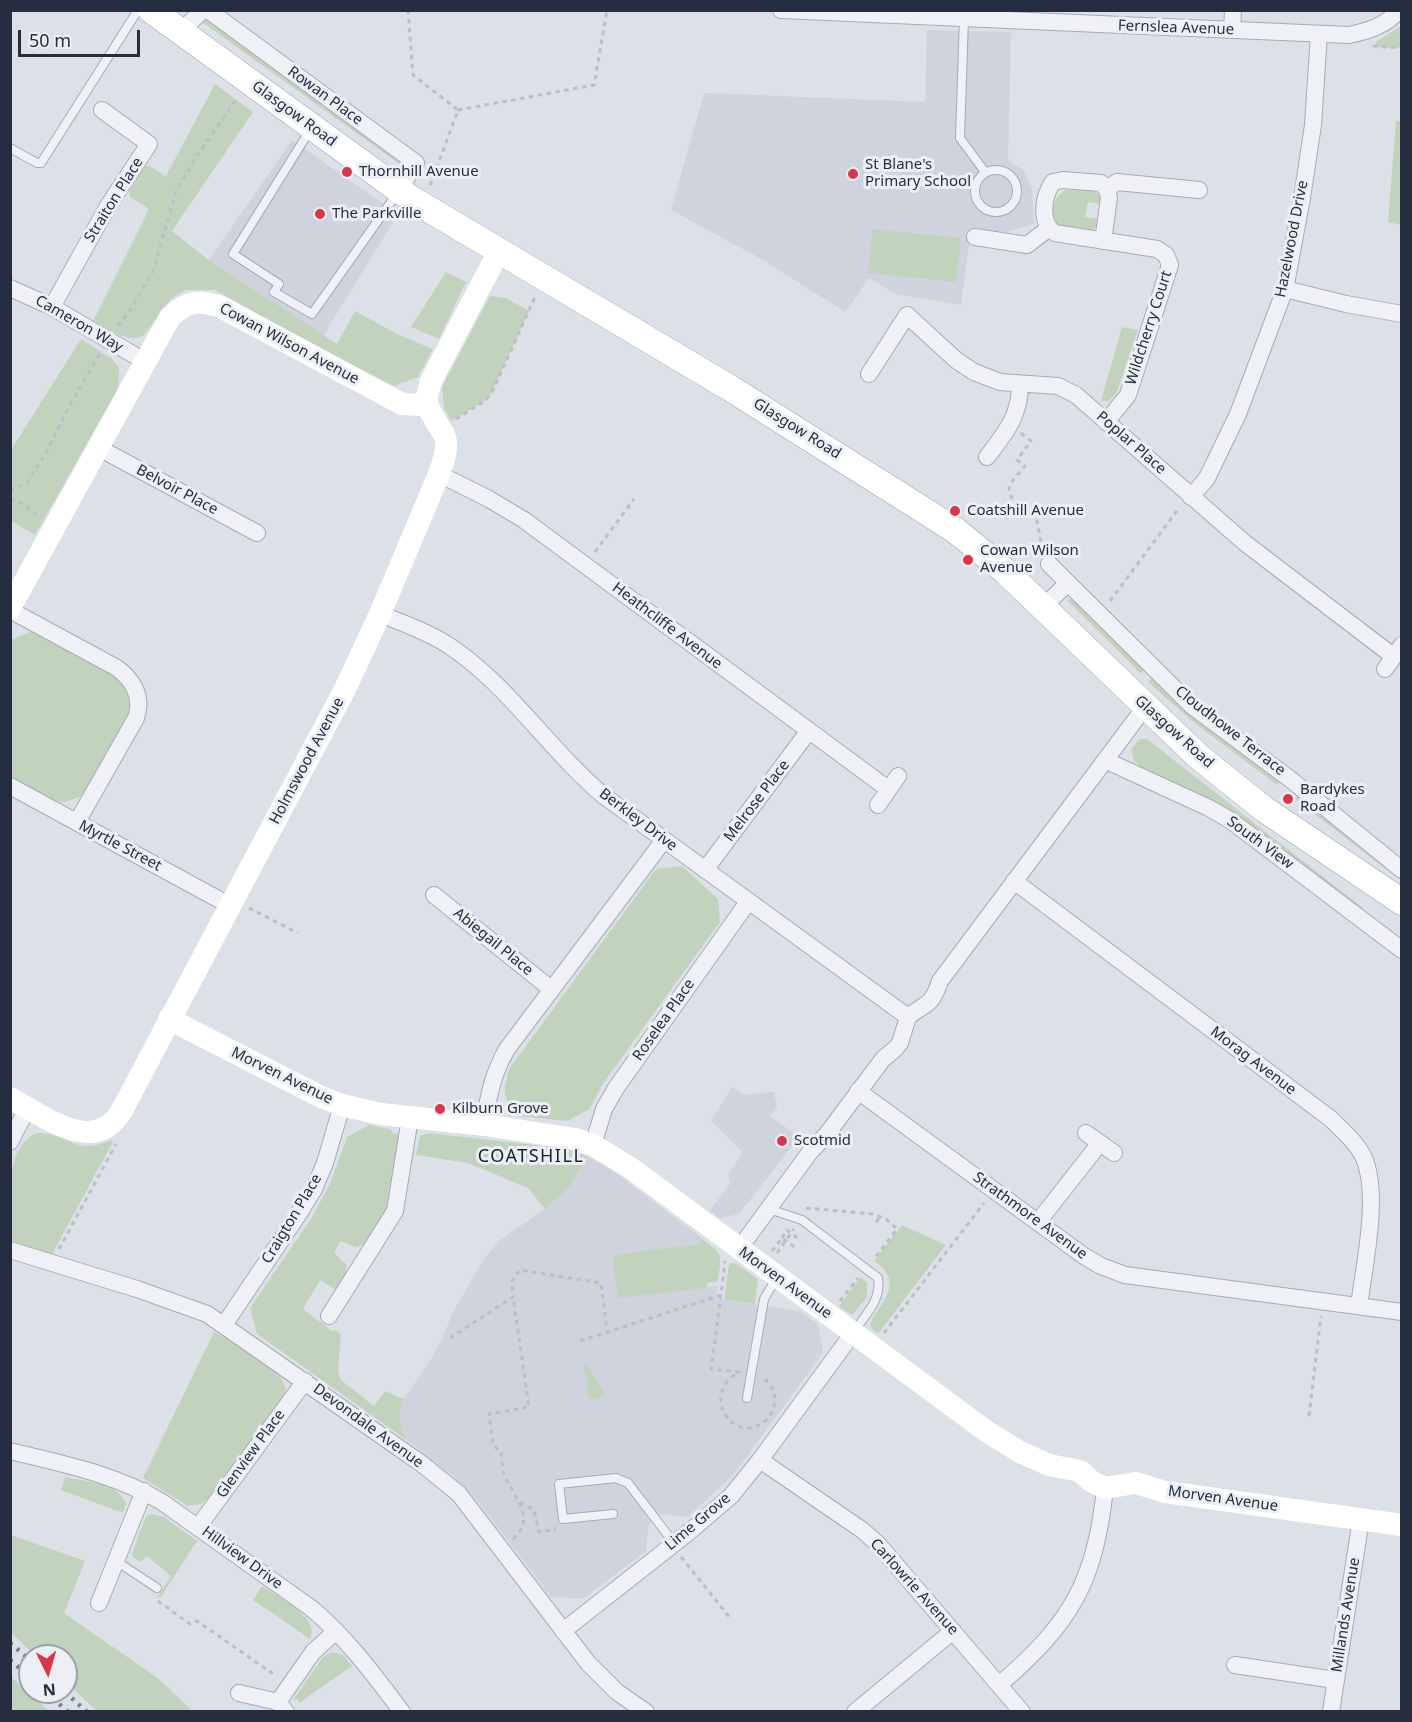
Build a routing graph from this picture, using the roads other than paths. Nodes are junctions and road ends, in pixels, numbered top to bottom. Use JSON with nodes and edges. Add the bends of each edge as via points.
{"nodes":[{"id":1,"x":138,"y":10,"type":"edge"},
{"id":2,"x":151,"y":10,"type":"edge"},
{"id":3,"x":203,"y":10,"type":"edge"},
{"id":4,"x":208,"y":10,"type":"edge"},
{"id":5,"x":782,"y":10,"type":"edge"},
{"id":6,"x":1233,"y":10,"type":"edge"},
{"id":7,"x":1400,"y":10,"type":"edge"},
{"id":8,"x":969,"y":16,"type":"edge"},
{"id":9,"x":1137,"y":18,"type":"edge"},
{"id":10,"x":1232,"y":30,"type":"junction"},
{"id":11,"x":180,"y":32,"type":"junction"},
{"id":12,"x":1319,"y":34,"type":"junction"},
{"id":13,"x":102,"y":110,"type":"dead end"},
{"id":14,"x":312,"y":127,"type":"junction"},
{"id":15,"x":10,"y":148,"type":"edge"},
{"id":16,"x":985,"y":172,"type":"junction"},
{"id":17,"x":1107,"y":189,"type":"junction"},
{"id":18,"x":1199,"y":189,"type":"dead end"},
{"id":19,"x":399,"y":190,"type":"junction"},
{"id":20,"x":1048,"y":229,"type":"junction"},
{"id":21,"x":975,"y":237,"type":"dead end"},
{"id":22,"x":1103,"y":241,"type":"junction"},
{"id":23,"x":499,"y":250,"type":"junction"},
{"id":24,"x":10,"y":288,"type":"edge"},
{"id":25,"x":1285,"y":289,"type":"junction"},
{"id":26,"x":52,"y":307,"type":"junction"},
{"id":27,"x":1401,"y":314,"type":"edge"},
{"id":28,"x":146,"y":362,"type":"junction"},
{"id":29,"x":869,"y":374,"type":"dead end"},
{"id":30,"x":1020,"y":384,"type":"junction"},
{"id":31,"x":426,"y":400,"type":"junction"},
{"id":32,"x":1106,"y":422,"type":"junction"},
{"id":33,"x":97,"y":447,"type":"junction"},
{"id":34,"x":987,"y":457,"type":"dead end"},
{"id":35,"x":439,"y":474,"type":"junction"},
{"id":36,"x":1191,"y":496,"type":"junction"},
{"id":37,"x":257,"y":533,"type":"dead end"},
{"id":38,"x":1049,"y":564,"type":"road end"},
{"id":39,"x":1068,"y":583,"type":"junction"},
{"id":40,"x":1043,"y":607,"type":"junction"},
{"id":41,"x":10,"y":609,"type":"edge"},
{"id":42,"x":380,"y":615,"type":"junction"},
{"id":43,"x":1393,"y":657,"type":"edge"},
{"id":44,"x":1145,"y":707,"type":"junction"},
{"id":45,"x":808,"y":732,"type":"junction"},
{"id":46,"x":1105,"y":760,"type":"junction"},
{"id":47,"x":10,"y":786,"type":"edge"},
{"id":48,"x":878,"y":805,"type":"dead end"},
{"id":49,"x":77,"y":822,"type":"junction"},
{"id":50,"x":664,"y":840,"type":"junction"},
{"id":51,"x":705,"y":870,"type":"junction"},
{"id":52,"x":1401,"y":870,"type":"edge"},
{"id":53,"x":1014,"y":881,"type":"junction"},
{"id":54,"x":1397,"y":890,"type":"edge"},
{"id":55,"x":434,"y":895,"type":"dead end"},
{"id":56,"x":231,"y":902,"type":"junction"},
{"id":57,"x":748,"y":902,"type":"junction"},
{"id":58,"x":1401,"y":950,"type":"edge"},
{"id":59,"x":552,"y":989,"type":"junction"},
{"id":60,"x":908,"y":1017,"type":"junction"},
{"id":61,"x":169,"y":1019,"type":"junction"},
{"id":62,"x":858,"y":1091,"type":"junction"},
{"id":63,"x":19,"y":1102,"type":"edge"},
{"id":64,"x":342,"y":1105,"type":"junction"},
{"id":65,"x":410,"y":1118,"type":"junction"},
{"id":66,"x":485,"y":1125,"type":"junction"},
{"id":67,"x":1086,"y":1133,"type":"dead end"},
{"id":68,"x":10,"y":1142,"type":"edge"},
{"id":69,"x":1100,"y":1143,"type":"junction"},
{"id":70,"x":593,"y":1145,"type":"junction"},
{"id":71,"x":1114,"y":1152,"type":"dead end"},
{"id":72,"x":769,"y":1209,"type":"junction"},
{"id":73,"x":1038,"y":1222,"type":"junction"},
{"id":74,"x":10,"y":1250,"type":"edge"},
{"id":75,"x":733,"y":1251,"type":"junction"},
{"id":76,"x":780,"y":1268,"type":"junction"},
{"id":77,"x":1359,"y":1306,"type":"junction"},
{"id":78,"x":1401,"y":1312,"type":"edge"},
{"id":79,"x":329,"y":1316,"type":"dead end"},
{"id":80,"x":224,"y":1324,"type":"junction"},
{"id":81,"x":853,"y":1333,"type":"junction"},
{"id":82,"x":305,"y":1381,"type":"junction"},
{"id":83,"x":747,"y":1398,"type":"dead end"},
{"id":84,"x":10,"y":1451,"type":"edge"},
{"id":85,"x":760,"y":1460,"type":"junction"},
{"id":86,"x":1105,"y":1488,"type":"junction"},
{"id":87,"x":144,"y":1491,"type":"junction"},
{"id":88,"x":613,"y":1514,"type":"dead end"},
{"id":89,"x":1361,"y":1519,"type":"junction"},
{"id":90,"x":1401,"y":1525,"type":"edge"},
{"id":91,"x":198,"y":1527,"type":"junction"},
{"id":92,"x":673,"y":1544,"type":"junction"},
{"id":93,"x":116,"y":1561,"type":"junction"},
{"id":94,"x":157,"y":1588,"type":"road end"},
{"id":95,"x":99,"y":1603,"type":"dead end"},
{"id":96,"x":336,"y":1630,"type":"junction"},
{"id":97,"x":563,"y":1631,"type":"junction"},
{"id":98,"x":954,"y":1631,"type":"junction"},
{"id":99,"x":1234,"y":1665,"type":"dead end"},
{"id":100,"x":1335,"y":1680,"type":"junction"},
{"id":101,"x":999,"y":1684,"type":"junction"},
{"id":102,"x":239,"y":1693,"type":"dead end"},
{"id":103,"x":282,"y":1707,"type":"edge"},
{"id":104,"x":402,"y":1712,"type":"edge"},
{"id":105,"x":646,"y":1712,"type":"edge"},
{"id":106,"x":855,"y":1712,"type":"edge"},
{"id":107,"x":1022,"y":1712,"type":"edge"},
{"id":108,"x":1331,"y":1712,"type":"edge"}],
"edges":[{"from":1,"to":15,"type":"lane","via":[[41,163]]},
{"from":2,"to":11,"type":"main road","name":"Glasgow Road"},
{"from":3,"to":11,"type":"street"},
{"from":4,"to":19,"type":"street","name":"Rowan Place","via":[[416,163]]},
{"from":5,"to":8,"type":"street","name":"Fernslea Avenue"},
{"from":6,"to":10,"type":"street"},
{"from":7,"to":12,"type":"street","name":"Fernslea Avenue","via":[[1386,23],[1367,32]]},
{"from":8,"to":9,"type":"street","name":"Fernslea Avenue"},
{"from":8,"to":16,"type":"lane","via":[[960,138]]},
{"from":9,"to":10,"type":"street","name":"Fernslea Avenue"},
{"from":10,"to":12,"type":"street","name":"Fernslea Avenue"},
{"from":11,"to":14,"type":"main road","name":"Glasgow Road"},
{"from":12,"to":25,"type":"street","name":"Hazelwood Drive","via":[[1313,125]]},
{"from":13,"to":26,"type":"street","name":"Straiton Place","via":[[149,144],[108,206]]},
{"from":14,"to":19,"type":"main road","name":"Glasgow Road"},
{"from":14,"to":19,"type":"lane","via":[[233,254],[279,284],[274,292],[312,314]]},
{"from":16,"to":16,"type":"lane","via":[[974,189],[976,199],[991,212],[1001,212],[1016,198],[1017,188],[1005,171]]},
{"from":17,"to":18,"type":"street","via":[[1117,182]]},
{"from":17,"to":20,"type":"street","via":[[1101,183],[1053,182],[1047,191]]},
{"from":17,"to":22,"type":"street"},
{"from":19,"to":23,"type":"main road","name":"Glasgow Road"},
{"from":20,"to":21,"type":"street","via":[[1027,244]]},
{"from":20,"to":22,"type":"street","name":"Wildcherry Court"},
{"from":22,"to":32,"type":"street","name":"Wildcherry Court","via":[[1157,249],[1166,255],[1170,265],[1128,394]]},
{"from":23,"to":31,"type":"street","via":[[431,381]]},
{"from":23,"to":40,"type":"main road","name":"Glasgow Road","via":[[730,388],[955,530]]},
{"from":24,"to":26,"type":"street","name":"Cameron Way"},
{"from":25,"to":27,"type":"street"},
{"from":25,"to":36,"type":"street","name":"Hazelwood Drive","via":[[1238,414],[1207,478]]},
{"from":26,"to":28,"type":"street","name":"Cameron Way"},
{"from":28,"to":31,"type":"street","name":"Cowan Wilson Avenue","via":[[170,317],[182,307],[202,302],[219,306],[402,404],[419,405]]},
{"from":28,"to":33,"type":"street","name":"Cowan Wilson Avenue"},
{"from":29,"to":30,"type":"street","name":"Poplar Place","via":[[907,315],[974,372],[1000,382]]},
{"from":30,"to":32,"type":"street","name":"Poplar Place","via":[[1058,386],[1076,395]]},
{"from":30,"to":34,"type":"street","via":[[1020,401],[1011,425]]},
{"from":31,"to":35,"type":"street","name":"Holmswood Avenue","via":[[447,444]]},
{"from":32,"to":36,"type":"street","name":"Poplar Place"},
{"from":33,"to":37,"type":"street","name":"Belvoir Place"},
{"from":33,"to":41,"type":"street","name":"Cowan Wilson Avenue"},
{"from":35,"to":42,"type":"street","name":"Holmswood Avenue"},
{"from":35,"to":45,"type":"street","name":"Heathcliffe Avenue","via":[[506,508]]},
{"from":36,"to":43,"type":"street","name":"Poplar Place","via":[[1245,543]]},
{"from":38,"to":39,"type":"street","name":"Cloudhowe Terrace"},
{"from":39,"to":40,"type":"street"},
{"from":39,"to":52,"type":"street","name":"Cloudhowe Terrace","via":[[1192,706],[1290,779]]},
{"from":40,"to":44,"type":"main road","name":"Glasgow Road"},
{"from":41,"to":49,"type":"street","via":[[117,668],[137,692],[136,717]]},
{"from":42,"to":50,"type":"street","name":"Berkley Drive","via":[[446,644],[480,669],[576,771]]},
{"from":42,"to":56,"type":"street","name":"Holmswood Avenue"},
{"from":44,"to":46,"type":"street"},
{"from":44,"to":54,"type":"main road","name":"Glasgow Road","via":[[1264,809]]},
{"from":45,"to":48,"type":"street","name":"Heathcliffe Avenue","via":[[893,783]]},
{"from":45,"to":51,"type":"street","name":"Melrose Place"},
{"from":46,"to":53,"type":"street"},
{"from":46,"to":58,"type":"street","name":"South View","via":[[1230,820]]},
{"from":47,"to":49,"type":"street","name":"Myrtle Street"},
{"from":49,"to":56,"type":"street","name":"Myrtle Street"},
{"from":50,"to":51,"type":"street","name":"Berkley Drive"},
{"from":50,"to":59,"type":"street"},
{"from":51,"to":57,"type":"street","name":"Berkley Drive"},
{"from":53,"to":60,"type":"street","via":[[940,981],[932,1000]]},
{"from":53,"to":77,"type":"street","name":"Morag Avenue","via":[[1331,1119],[1351,1139],[1364,1158],[1370,1179],[1371,1206]]},
{"from":55,"to":59,"type":"street","name":"Abiegail Place"},
{"from":56,"to":61,"type":"street","name":"Holmswood Avenue"},
{"from":57,"to":60,"type":"street","name":"Berkley Drive"},
{"from":57,"to":70,"type":"street","name":"Roselea Place","via":[[616,1088],[604,1109]]},
{"from":59,"to":66,"type":"street","via":[[498,1065]]},
{"from":60,"to":62,"type":"street","via":[[900,1043]]},
{"from":61,"to":63,"type":"street","name":"Holmswood Avenue","via":[[121,1112],[109,1126],[80,1132]]},
{"from":61,"to":64,"type":"street","name":"Morven Avenue"},
{"from":62,"to":72,"type":"street"},
{"from":62,"to":73,"type":"street","name":"Strathmore Avenue"},
{"from":63,"to":68,"type":"street"},
{"from":64,"to":65,"type":"street","name":"Morven Avenue"},
{"from":64,"to":80,"type":"street","name":"Craigton Place","via":[[314,1189]]},
{"from":65,"to":66,"type":"street","name":"Morven Avenue"},
{"from":65,"to":79,"type":"street","via":[[395,1211]]},
{"from":66,"to":70,"type":"street","name":"Morven Avenue"},
{"from":67,"to":69,"type":"street"},
{"from":69,"to":71,"type":"street"},
{"from":69,"to":73,"type":"street"},
{"from":70,"to":75,"type":"street","name":"Morven Avenue","via":[[632,1169]]},
{"from":72,"to":75,"type":"street"},
{"from":72,"to":81,"type":"lane","via":[[802,1220],[878,1278],[876,1301]]},
{"from":73,"to":77,"type":"street","name":"Strathmore Avenue","via":[[1084,1256],[1125,1275]]},
{"from":74,"to":80,"type":"street","name":"Devondale Avenue","via":[[183,1305]]},
{"from":75,"to":76,"type":"street","name":"Morven Avenue"},
{"from":76,"to":81,"type":"street","name":"Morven Avenue"},
{"from":76,"to":83,"type":"lane","via":[[764,1299]]},
{"from":77,"to":78,"type":"street","name":"Strathmore Avenue"},
{"from":80,"to":82,"type":"street","name":"Devondale Avenue"},
{"from":81,"to":85,"type":"street","name":"Lime Grove"},
{"from":81,"to":86,"type":"street","name":"Morven Avenue","via":[[1004,1442],[1049,1465],[1080,1471]]},
{"from":82,"to":91,"type":"street","name":"Glenview Place"},
{"from":82,"to":97,"type":"street","name":"Devondale Avenue","via":[[459,1494]]},
{"from":84,"to":87,"type":"street","name":"Hillview Drive","via":[[100,1474]]},
{"from":85,"to":92,"type":"street","name":"Lime Grove","via":[[718,1508]]},
{"from":85,"to":98,"type":"street","name":"Carlowrie Avenue","via":[[862,1530],[888,1554]]},
{"from":86,"to":89,"type":"street","name":"Morven Avenue","via":[[1136,1483],[1165,1492]]},
{"from":86,"to":101,"type":"street","via":[[1097,1544],[1076,1599],[1053,1634]]},
{"from":87,"to":91,"type":"street","name":"Hillview Drive"},
{"from":87,"to":93,"type":"street"},
{"from":88,"to":92,"type":"lane","via":[[563,1519],[560,1484],[616,1478],[628,1483]]},
{"from":89,"to":90,"type":"street","name":"Morven Avenue"},
{"from":89,"to":100,"type":"street","name":"Millands Avenue"},
{"from":91,"to":96,"type":"street","name":"Hillview Drive"},
{"from":92,"to":97,"type":"street","name":"Lime Grove"},
{"from":93,"to":94,"type":"lane"},
{"from":93,"to":95,"type":"street"},
{"from":96,"to":103,"type":"street","via":[[314,1652],[290,1686]]},
{"from":96,"to":104,"type":"street","name":"Hillview Drive"},
{"from":97,"to":105,"type":"street","name":"Devondale Avenue","via":[[604,1680]]},
{"from":98,"to":101,"type":"street","name":"Carlowrie Avenue"},
{"from":98,"to":106,"type":"street"},
{"from":99,"to":100,"type":"street"},
{"from":100,"to":108,"type":"street","name":"Millands Avenue"},
{"from":101,"to":107,"type":"street","name":"Carlowrie Avenue"},
{"from":102,"to":103,"type":"street"}]}
